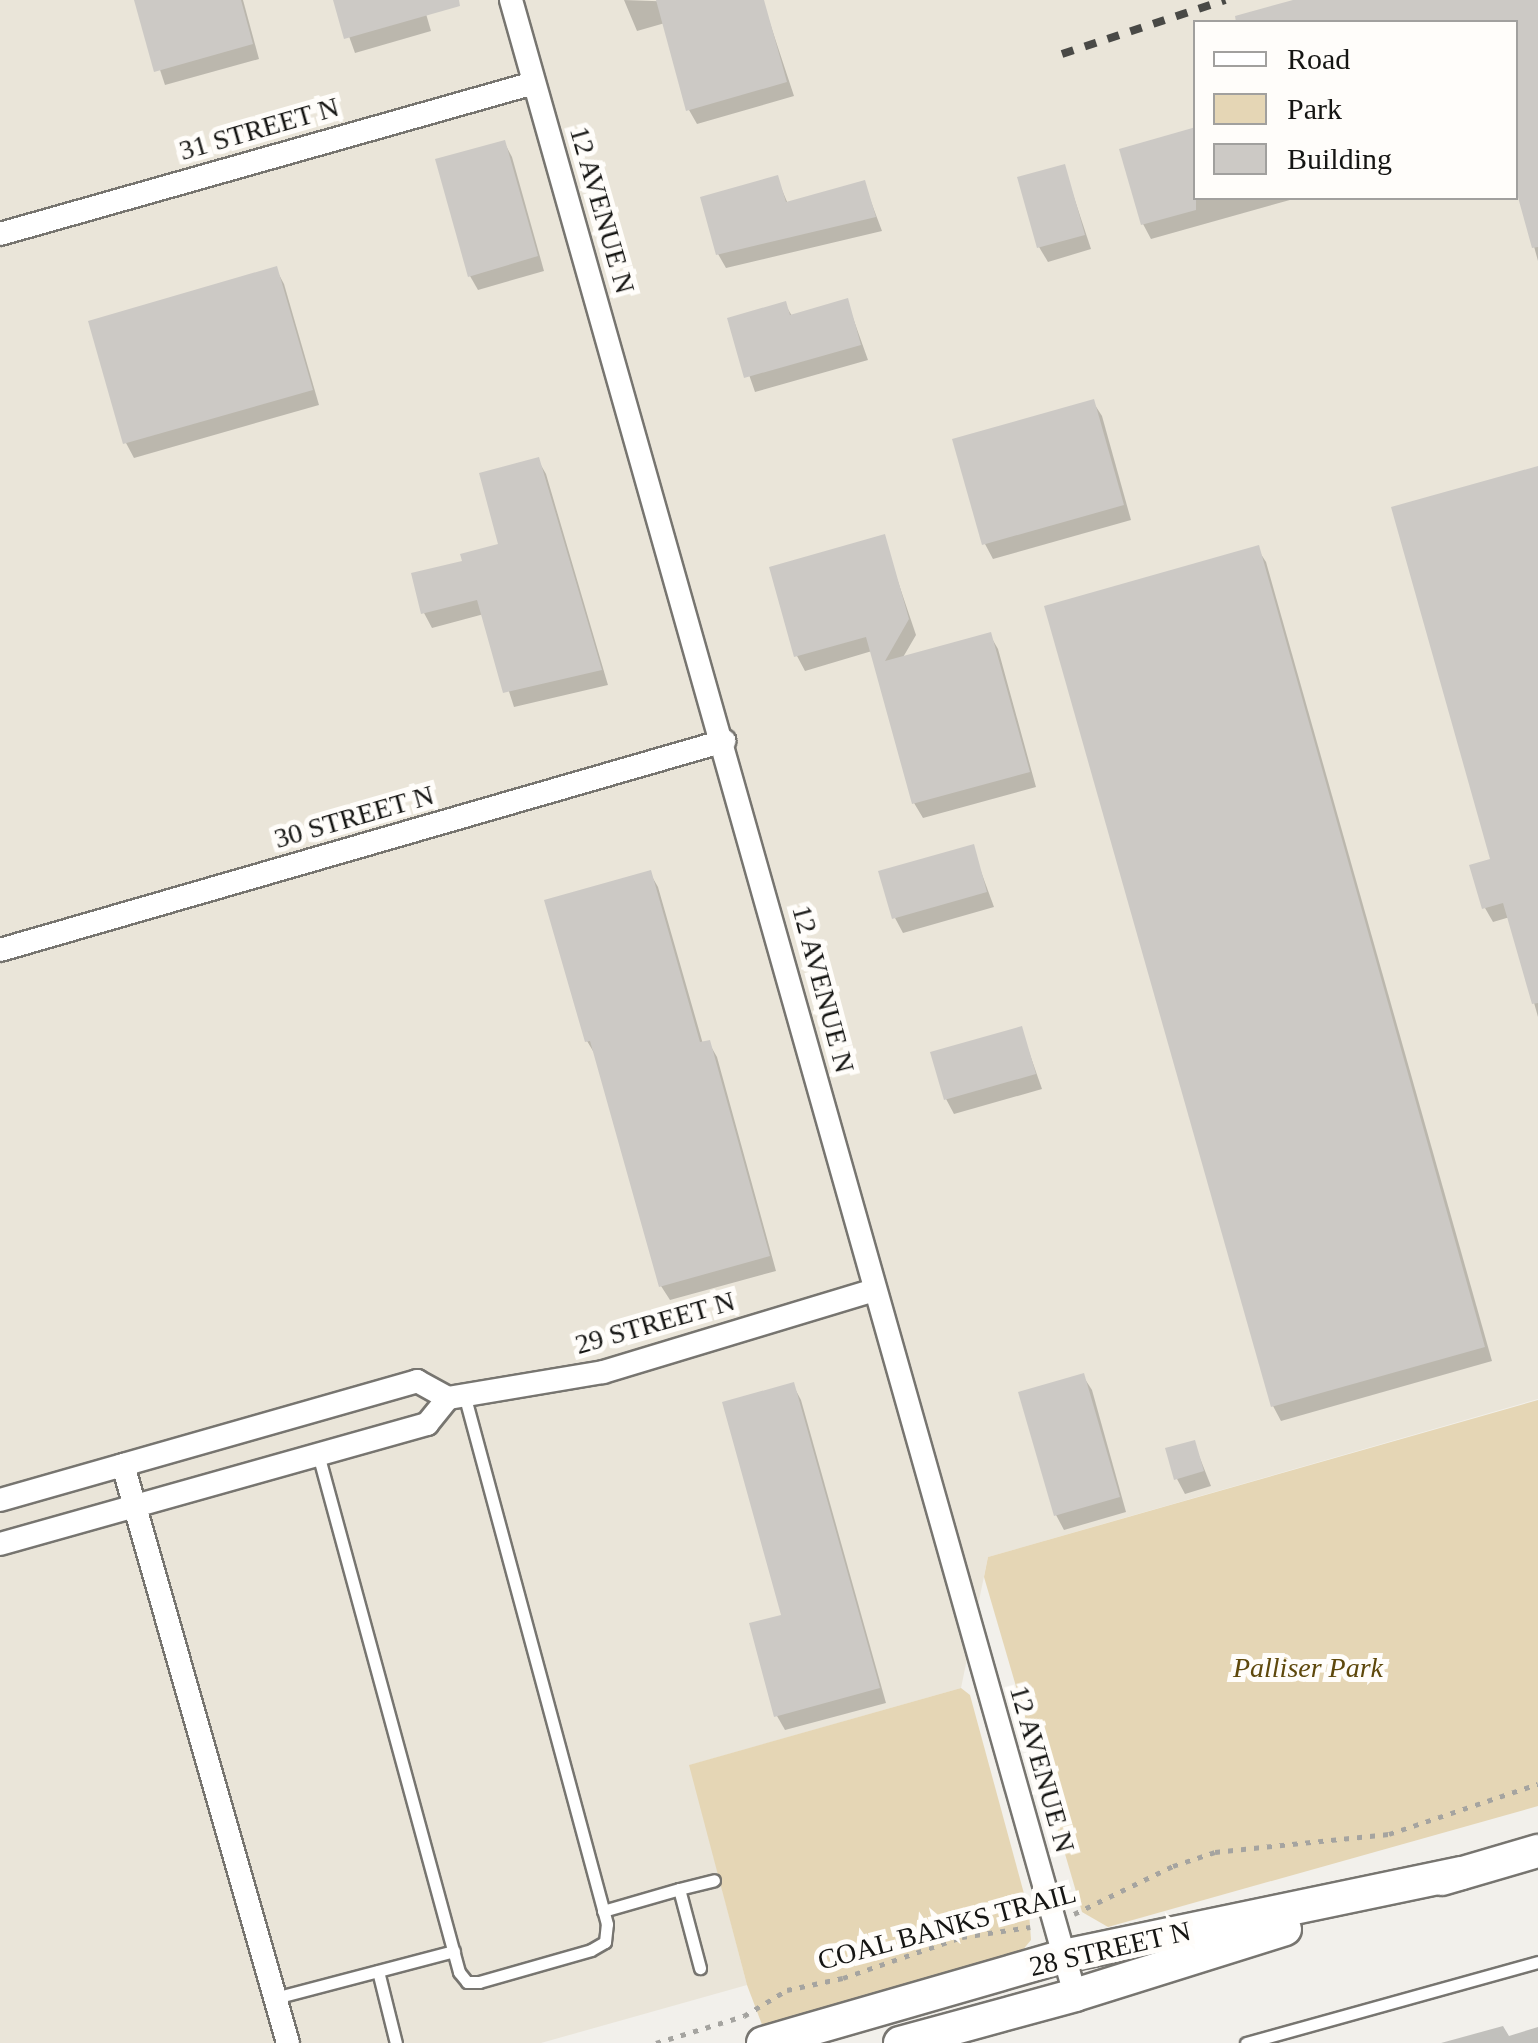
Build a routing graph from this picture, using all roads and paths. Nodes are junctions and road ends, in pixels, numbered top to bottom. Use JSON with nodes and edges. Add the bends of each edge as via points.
{"nodes":[{"id":1,"x":511,"y":0,"type":"edge"},
{"id":2,"x":534,"y":83,"type":"junction"},
{"id":3,"x":0,"y":234,"type":"edge"},
{"id":4,"x":724,"y":742,"type":"junction"},
{"id":5,"x":0,"y":950,"type":"edge"},
{"id":6,"x":874,"y":1290,"type":"junction"},
{"id":7,"x":456,"y":1396,"type":"junction"},
{"id":8,"x":318,"y":1454,"type":"junction"},
{"id":9,"x":123,"y":1465,"type":"junction"},
{"id":10,"x":0,"y":1500,"type":"edge"},
{"id":11,"x":134,"y":1506,"type":"junction"},
{"id":12,"x":0,"y":1544,"type":"edge"},
{"id":13,"x":1538,"y":1784,"type":"edge"},
{"id":14,"x":1538,"y":1851,"type":"edge"},
{"id":15,"x":1461,"y":1873,"type":"junction"},
{"id":16,"x":714,"y":1880,"type":"dead end"},
{"id":17,"x":679,"y":1889,"type":"junction"},
{"id":18,"x":604,"y":1910,"type":"junction"},
{"id":19,"x":1054,"y":1920,"type":"junction"},
{"id":20,"x":454,"y":1951,"type":"junction"},
{"id":21,"x":1064,"y":1956,"type":"junction"},
{"id":22,"x":1538,"y":1962,"type":"edge"},
{"id":23,"x":700,"y":1968,"type":"dead end"},
{"id":24,"x":378,"y":1971,"type":"junction"},
{"id":25,"x":1075,"y":1996,"type":"junction"},
{"id":26,"x":275,"y":1998,"type":"junction"},
{"id":27,"x":288,"y":2043,"type":"edge"},
{"id":28,"x":396,"y":2043,"type":"edge"},
{"id":29,"x":656,"y":2043,"type":"edge"},
{"id":30,"x":763,"y":2043,"type":"edge"},
{"id":31,"x":900,"y":2043,"type":"edge"},
{"id":32,"x":1246,"y":2043,"type":"edge"}],
"edges":[{"from":1,"to":2,"type":"street","name":"12 AVENUE N"},
{"from":2,"to":3,"type":"street","name":"31 STREET N"},
{"from":2,"to":4,"type":"street","name":"12 AVENUE N"},
{"from":4,"to":5,"type":"street","name":"30 STREET N"},
{"from":4,"to":6,"type":"street","name":"12 AVENUE N"},
{"from":6,"to":7,"type":"street","name":"29 STREET N","via":[[603,1372]]},
{"from":6,"to":19,"type":"street","name":"12 AVENUE N"},
{"from":7,"to":8,"type":"street","via":[[427,1424]]},
{"from":7,"to":9,"type":"street","via":[[417,1381]]},
{"from":7,"to":18,"type":"lane"},
{"from":8,"to":11,"type":"street"},
{"from":8,"to":20,"type":"lane"},
{"from":9,"to":10,"type":"street"},
{"from":9,"to":11,"type":"street"},
{"from":11,"to":12,"type":"street"},
{"from":11,"to":26,"type":"street"},
{"from":13,"to":19,"type":"path","name":"COAL BANKS TRAIL","via":[[1390,1834],[1215,1852]]},
{"from":14,"to":15,"type":"main road","name":"28 STREET N"},
{"from":15,"to":21,"type":"main road","name":"28 STREET N"},
{"from":15,"to":25,"type":"main road","name":"28 STREET N"},
{"from":16,"to":17,"type":"lane"},
{"from":17,"to":18,"type":"lane"},
{"from":17,"to":23,"type":"lane"},
{"from":18,"to":20,"type":"lane","via":[[604,1942],[591,1950],[480,1982],[468,1982]]},
{"from":19,"to":21,"type":"street","name":"12 AVENUE N"},
{"from":19,"to":29,"type":"path","name":"COAL BANKS TRAIL","via":[[962,1937],[787,1990],[744,2016]]},
{"from":20,"to":24,"type":"lane"},
{"from":21,"to":25,"type":"street","name":"12 AVENUE N"},
{"from":21,"to":30,"type":"main road","name":"28 STREET N"},
{"from":22,"to":32,"type":"lane"},
{"from":24,"to":26,"type":"lane"},
{"from":24,"to":28,"type":"lane"},
{"from":25,"to":31,"type":"main road","name":"28 STREET N"},
{"from":26,"to":27,"type":"street"}]}
